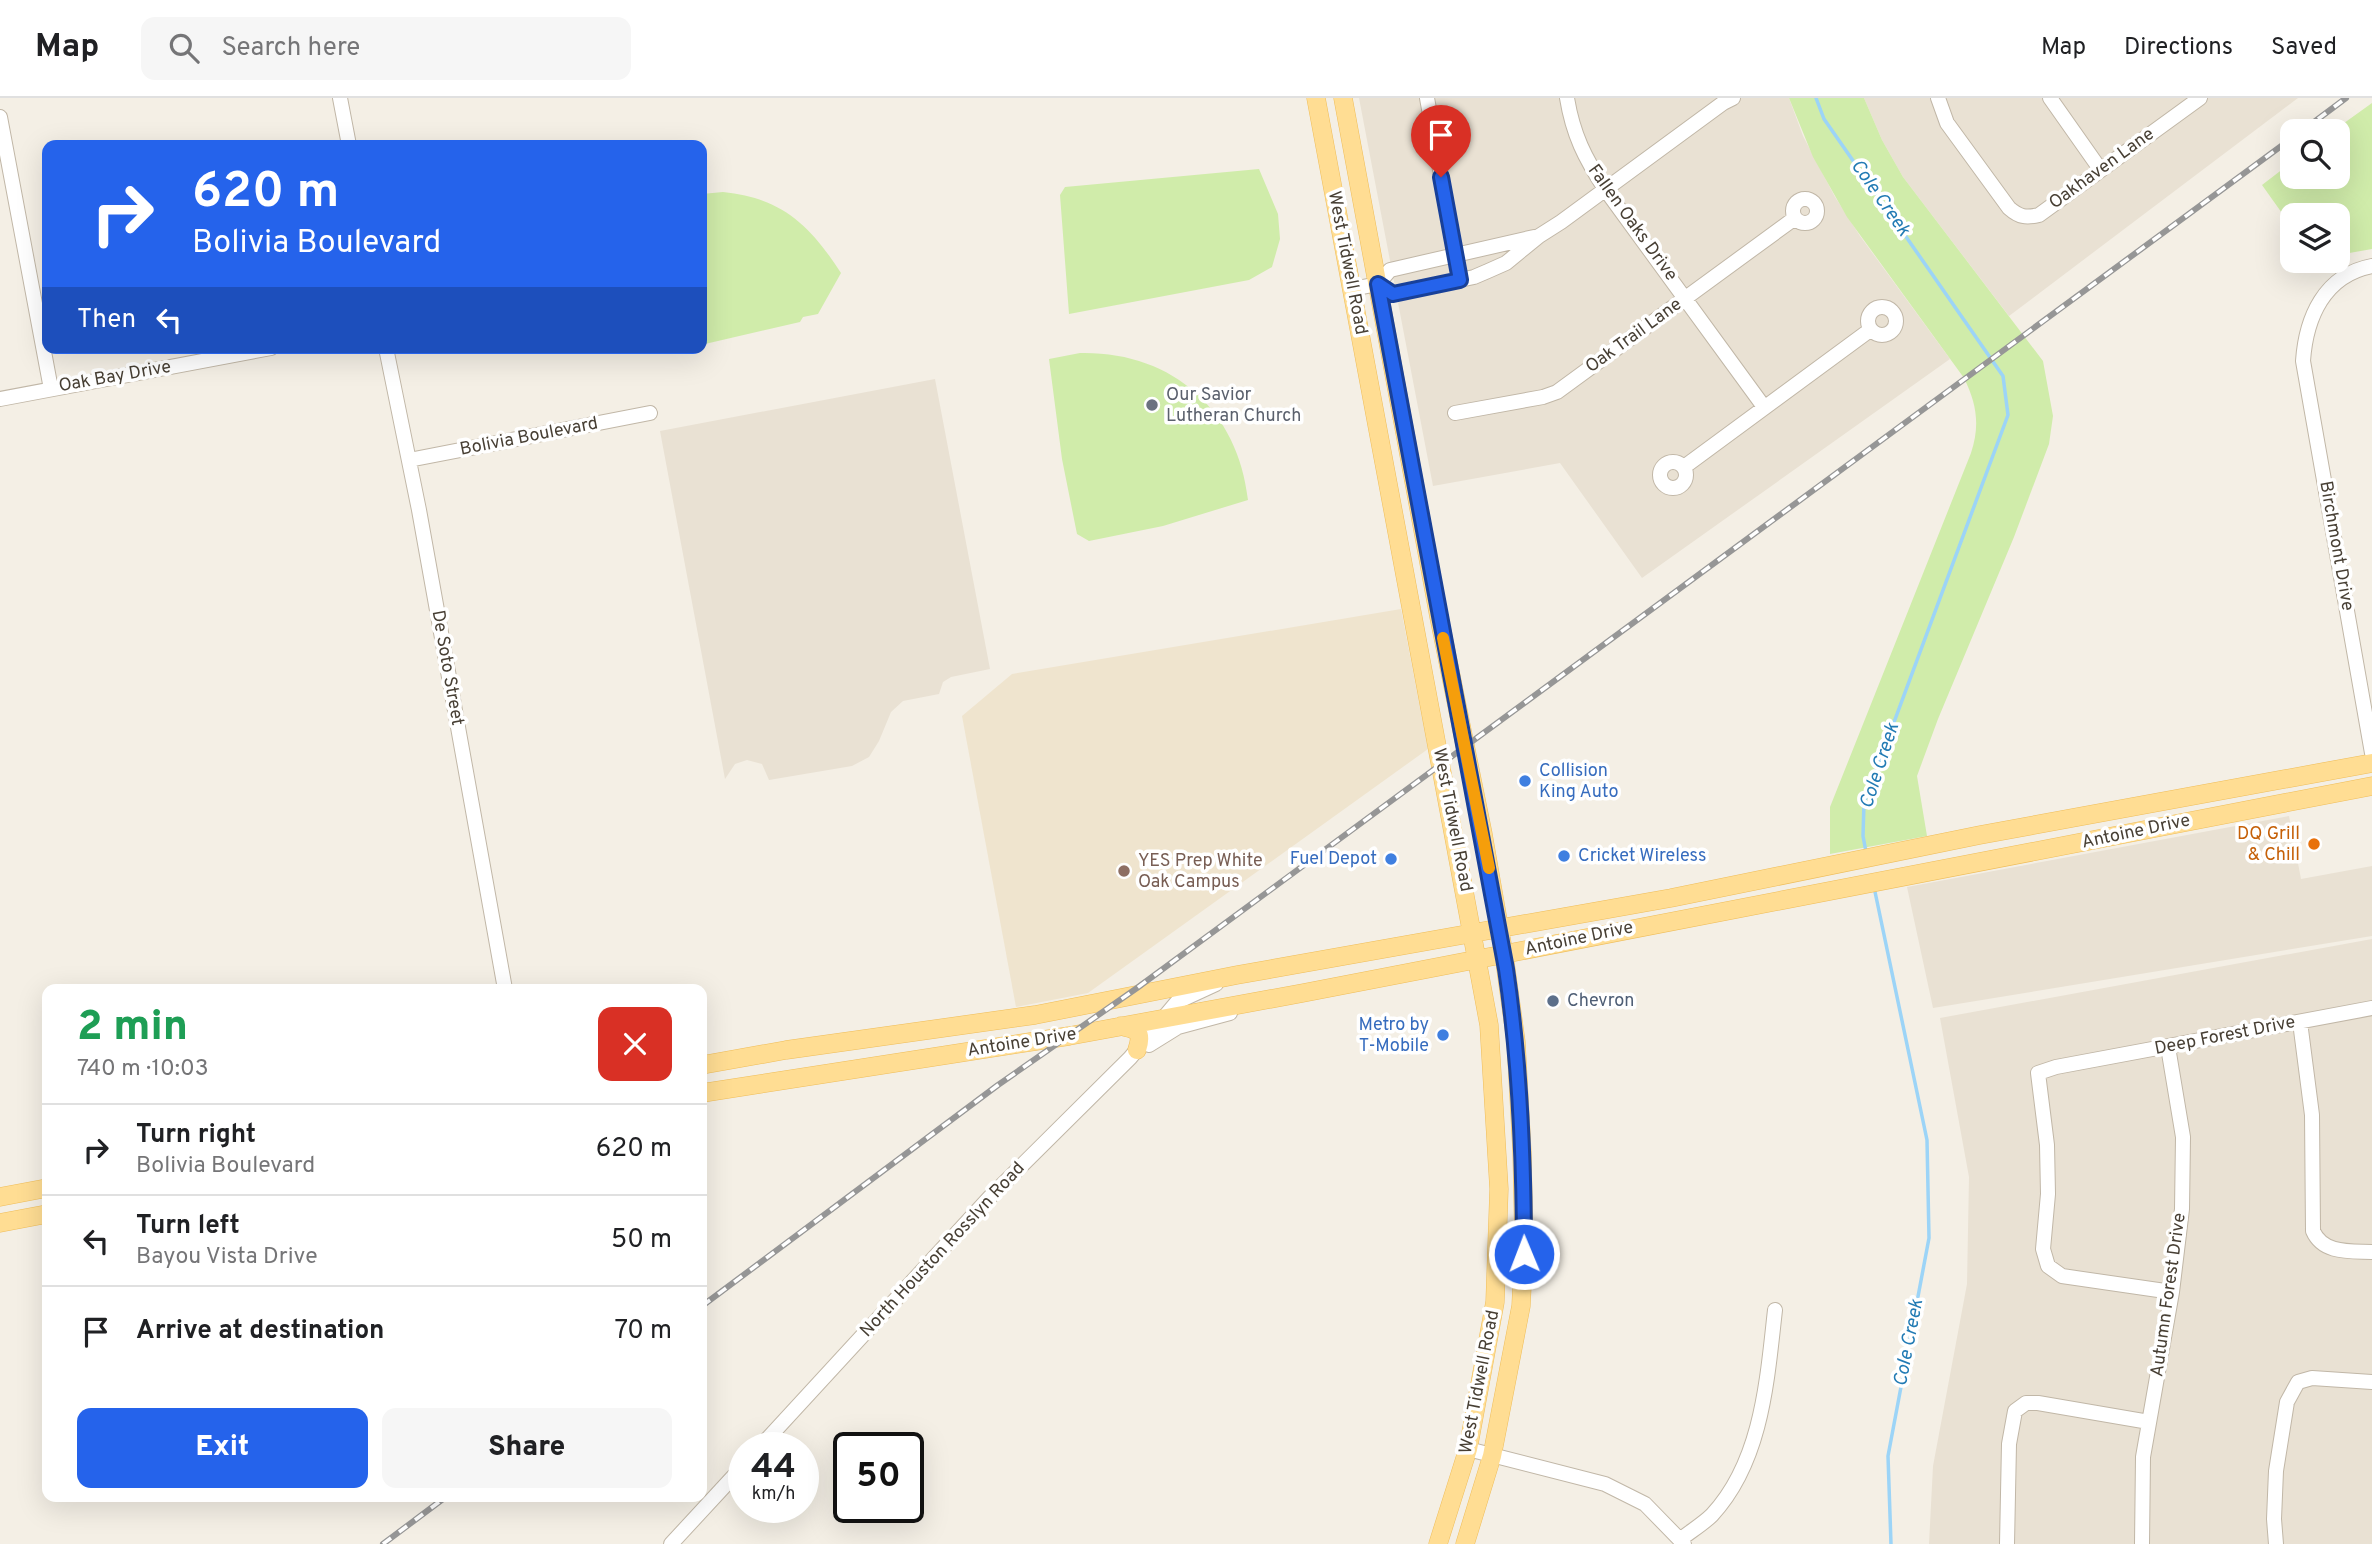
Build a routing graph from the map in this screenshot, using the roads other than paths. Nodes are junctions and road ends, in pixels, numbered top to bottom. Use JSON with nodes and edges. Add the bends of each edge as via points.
{"nodes":[{"id":1,"x":340,"y":98,"type":"edge"},
{"id":2,"x":1427,"y":98,"type":"edge"},
{"id":3,"x":1567,"y":98,"type":"edge"},
{"id":4,"x":1938,"y":98,"type":"edge"},
{"id":5,"x":2050,"y":98,"type":"edge"},
{"id":6,"x":2200,"y":98,"type":"edge"},
{"id":7,"x":1343,"y":99,"type":"edge"},
{"id":8,"x":1725,"y":100,"type":"edge"},
{"id":9,"x":1317,"y":101,"type":"edge"},
{"id":10,"x":0,"y":117,"type":"edge"},
{"id":11,"x":348,"y":140,"type":"edge"},
{"id":12,"x":2100,"y":169,"type":"junction"},
{"id":13,"x":1605,"y":188,"type":"junction"},
{"id":14,"x":1795,"y":218,"type":"dead end"},
{"id":15,"x":1539,"y":236,"type":"junction"},
{"id":16,"x":1456,"y":256,"type":"junction"},
{"id":17,"x":2372,"y":266,"type":"edge"},
{"id":18,"x":1460,"y":280,"type":"junction"},
{"id":19,"x":1378,"y":284,"type":"junction"},
{"id":20,"x":1352,"y":289,"type":"junction"},
{"id":21,"x":1687,"y":298,"type":"junction"},
{"id":22,"x":1870,"y":330,"type":"dead end"},
{"id":23,"x":42,"y":341,"type":"edge"},
{"id":24,"x":44,"y":354,"type":"edge"},
{"id":25,"x":239,"y":354,"type":"edge"},
{"id":26,"x":387,"y":354,"type":"edge"},
{"id":27,"x":51,"y":389,"type":"junction"},
{"id":28,"x":0,"y":399,"type":"edge"},
{"id":29,"x":1765,"y":407,"type":"junction"},
{"id":30,"x":650,"y":413,"type":"dead end"},
{"id":31,"x":1455,"y":414,"type":"dead end"},
{"id":32,"x":409,"y":460,"type":"junction"},
{"id":33,"x":1411,"y":465,"type":"junction"},
{"id":34,"x":1684,"y":467,"type":"dead end"},
{"id":35,"x":1386,"y":471,"type":"junction"},
{"id":36,"x":1439,"y":617,"type":"junction"},
{"id":37,"x":1414,"y":621,"type":"junction"},
{"id":38,"x":2372,"y":753,"type":"edge"},
{"id":39,"x":2372,"y":763,"type":"edge"},
{"id":40,"x":2372,"y":786,"type":"edge"},
{"id":41,"x":1472,"y":788,"type":"junction"},
{"id":42,"x":1447,"y":794,"type":"junction"},
{"id":43,"x":2198,"y":794,"type":"junction"},
{"id":44,"x":2202,"y":818,"type":"junction"},
{"id":45,"x":2056,"y":821,"type":"junction"},
{"id":46,"x":2060,"y":848,"type":"junction"},
{"id":47,"x":1500,"y":929,"type":"junction"},
{"id":48,"x":1473,"y":934,"type":"junction"},
{"id":49,"x":1504,"y":955,"type":"junction"},
{"id":50,"x":1477,"y":959,"type":"junction"},
{"id":51,"x":1300,"y":965,"type":"junction"},
{"id":52,"x":1237,"y":975,"type":"junction"},
{"id":53,"x":504,"y":984,"type":"edge"},
{"id":54,"x":1303,"y":993,"type":"junction"},
{"id":55,"x":1265,"y":1000,"type":"junction"},
{"id":56,"x":2372,"y":1008,"type":"edge"},
{"id":57,"x":1164,"y":1017,"type":"junction"},
{"id":58,"x":2300,"y":1022,"type":"junction"},
{"id":59,"x":1121,"y":1026,"type":"junction"},
{"id":60,"x":2168,"y":1047,"type":"junction"},
{"id":61,"x":1133,"y":1054,"type":"junction"},
{"id":62,"x":707,"y":1064,"type":"edge"},
{"id":63,"x":707,"y":1092,"type":"edge"},
{"id":64,"x":42,"y":1189,"type":"edge"},
{"id":65,"x":0,"y":1197,"type":"edge"},
{"id":66,"x":42,"y":1215,"type":"edge"},
{"id":67,"x":0,"y":1223,"type":"edge"},
{"id":68,"x":2372,"y":1252,"type":"edge"},
{"id":69,"x":2172,"y":1293,"type":"junction"},
{"id":70,"x":1495,"y":1302,"type":"junction"},
{"id":71,"x":1521,"y":1306,"type":"junction"},
{"id":72,"x":1775,"y":1310,"type":"dead end"},
{"id":73,"x":2372,"y":1382,"type":"edge"},
{"id":74,"x":2149,"y":1422,"type":"junction"},
{"id":75,"x":774,"y":1432,"type":"edge"},
{"id":76,"x":1468,"y":1449,"type":"junction"},
{"id":77,"x":1492,"y":1456,"type":"junction"},
{"id":78,"x":728,"y":1482,"type":"edge"},
{"id":79,"x":1683,"y":1541,"type":"edge"},
{"id":80,"x":671,"y":1544,"type":"edge"},
{"id":81,"x":1438,"y":1544,"type":"edge"},
{"id":82,"x":1465,"y":1544,"type":"edge"},
{"id":83,"x":2007,"y":1544,"type":"edge"},
{"id":84,"x":2142,"y":1544,"type":"edge"},
{"id":85,"x":2277,"y":1544,"type":"edge"}],
"edges":[{"from":1,"to":11,"type":"street"},
{"from":2,"to":16,"type":"street"},
{"from":3,"to":13,"type":"street","name":"Fallen Oaks Drive","via":[[1575,135]]},
{"from":4,"to":12,"type":"street","name":"Oakhaven Lane","via":[[1947,123],[2017,215],[2039,215]]},
{"from":5,"to":12,"type":"street"},
{"from":6,"to":12,"type":"street","name":"Oakhaven Lane"},
{"from":7,"to":9,"type":"main road"},
{"from":7,"to":19,"type":"main road","name":"West Tidwell Road"},
{"from":8,"to":13,"type":"street"},
{"from":9,"to":20,"type":"main road","name":"West Tidwell Road"},
{"from":10,"to":23,"type":"street"},
{"from":13,"to":15,"type":"street"},
{"from":13,"to":21,"type":"street","name":"Fallen Oaks Drive"},
{"from":14,"to":21,"type":"street","name":"Oak Trail Lane"},
{"from":15,"to":16,"type":"street"},
{"from":15,"to":18,"type":"street","via":[[1506,263]]},
{"from":16,"to":18,"type":"street"},
{"from":16,"to":19,"type":"street","via":[[1390,270]]},
{"from":17,"to":38,"type":"street","name":"Birchmont Drive","via":[[2343,278],[2324,295],[2311,317],[2303,361]]},
{"from":18,"to":19,"type":"street","via":[[1393,294]]},
{"from":19,"to":20,"type":"street"},
{"from":19,"to":33,"type":"main road","name":"West Tidwell Road"},
{"from":20,"to":35,"type":"main road","name":"West Tidwell Road"},
{"from":21,"to":29,"type":"street","name":"Fallen Oaks Drive"},
{"from":21,"to":31,"type":"street","name":"Oak Trail Lane","via":[[1557,392]]},
{"from":22,"to":29,"type":"street"},
{"from":24,"to":27,"type":"street"},
{"from":25,"to":27,"type":"street","name":"Oak Bay Drive"},
{"from":26,"to":32,"type":"street","name":"De Soto Street"},
{"from":27,"to":28,"type":"street","name":"Oak Bay Drive"},
{"from":29,"to":34,"type":"street"},
{"from":30,"to":32,"type":"street","name":"Bolivia Boulevard"},
{"from":32,"to":53,"type":"street","name":"De Soto Street"},
{"from":33,"to":35,"type":"main road"},
{"from":33,"to":36,"type":"main road","name":"West Tidwell Road"},
{"from":35,"to":37,"type":"main road","name":"West Tidwell Road"},
{"from":36,"to":37,"type":"main road"},
{"from":36,"to":41,"type":"main road","name":"West Tidwell Road"},
{"from":37,"to":42,"type":"main road","name":"West Tidwell Road"},
{"from":39,"to":43,"type":"main road","name":"Antoine Drive"},
{"from":40,"to":44,"type":"main road","name":"Antoine Drive"},
{"from":41,"to":42,"type":"main road"},
{"from":41,"to":47,"type":"main road","name":"West Tidwell Road"},
{"from":42,"to":48,"type":"main road","name":"West Tidwell Road"},
{"from":43,"to":44,"type":"main road"},
{"from":43,"to":45,"type":"main road","name":"Antoine Drive"},
{"from":44,"to":46,"type":"main road","name":"Antoine Drive"},
{"from":45,"to":46,"type":"main road"},
{"from":45,"to":47,"type":"main road","name":"Antoine Drive"},
{"from":46,"to":49,"type":"main road","name":"Antoine Drive"},
{"from":47,"to":48,"type":"main road","name":"Antoine Drive"},
{"from":47,"to":49,"type":"main road","name":"West Tidwell Road"},
{"from":48,"to":50,"type":"main road","name":"West Tidwell Road"},
{"from":48,"to":51,"type":"main road","name":"Antoine Drive"},
{"from":49,"to":50,"type":"main road","name":"Antoine Drive"},
{"from":49,"to":71,"type":"main road","name":"West Tidwell Road","via":[[1522,1152]]},
{"from":50,"to":54,"type":"main road","name":"Antoine Drive"},
{"from":50,"to":70,"type":"main road","name":"West Tidwell Road","via":[[1489,1025],[1498,1175]]},
{"from":51,"to":52,"type":"main road","name":"Antoine Drive"},
{"from":51,"to":54,"type":"main road"},
{"from":52,"to":57,"type":"street","name":"North Houston Rosslyn Road","via":[[1177,1002]]},
{"from":52,"to":62,"type":"main road","name":"Antoine Drive","via":[[1035,1014]]},
{"from":54,"to":55,"type":"main road","name":"Antoine Drive"},
{"from":55,"to":57,"type":"main road","name":"Antoine Drive"},
{"from":55,"to":61,"type":"street","name":"North Houston Rosslyn Road","via":[[1178,1027]]},
{"from":56,"to":58,"type":"street","name":"Deep Forest Drive"},
{"from":57,"to":59,"type":"main road","name":"Antoine Drive"},
{"from":57,"to":61,"type":"street","name":"North Houston Rosslyn Road"},
{"from":58,"to":60,"type":"street","name":"Deep Forest Drive"},
{"from":58,"to":68,"type":"street","via":[[2312,1115],[2314,1231],[2326,1247]]},
{"from":59,"to":61,"type":"main road","via":[[1139,1035]]},
{"from":59,"to":63,"type":"main road","name":"Antoine Drive"},
{"from":60,"to":69,"type":"street","name":"Autumn Forest Drive","via":[[2183,1137],[2182,1209]]},
{"from":60,"to":69,"type":"street","name":"Deep Forest Drive","via":[[2038,1073],[2048,1145],[2043,1249],[2048,1266],[2062,1276]]},
{"from":61,"to":75,"type":"street","name":"North Houston Rosslyn Road","via":[[981,1206]]},
{"from":64,"to":65,"type":"main road"},
{"from":66,"to":67,"type":"main road"},
{"from":69,"to":74,"type":"street","name":"Autumn Forest Drive"},
{"from":70,"to":71,"type":"street"},
{"from":70,"to":76,"type":"main road","name":"West Tidwell Road"},
{"from":71,"to":77,"type":"main road","name":"West Tidwell Road"},
{"from":72,"to":79,"type":"street","via":[[1758,1427],[1742,1472],[1711,1516]]},
{"from":73,"to":85,"type":"street","via":[[2312,1378],[2298,1382],[2287,1402],[2276,1471]]},
{"from":74,"to":83,"type":"street","via":[[2038,1403],[2026,1403],[2015,1411],[2009,1444]]},
{"from":74,"to":84,"type":"street","name":"Autumn Forest Drive","via":[[2143,1457]]},
{"from":76,"to":77,"type":"street"},
{"from":76,"to":81,"type":"main road","name":"West Tidwell Road"},
{"from":77,"to":79,"type":"street","via":[[1605,1484],[1645,1504]]},
{"from":77,"to":82,"type":"main road","name":"West Tidwell Road"},
{"from":78,"to":80,"type":"street"}]}
